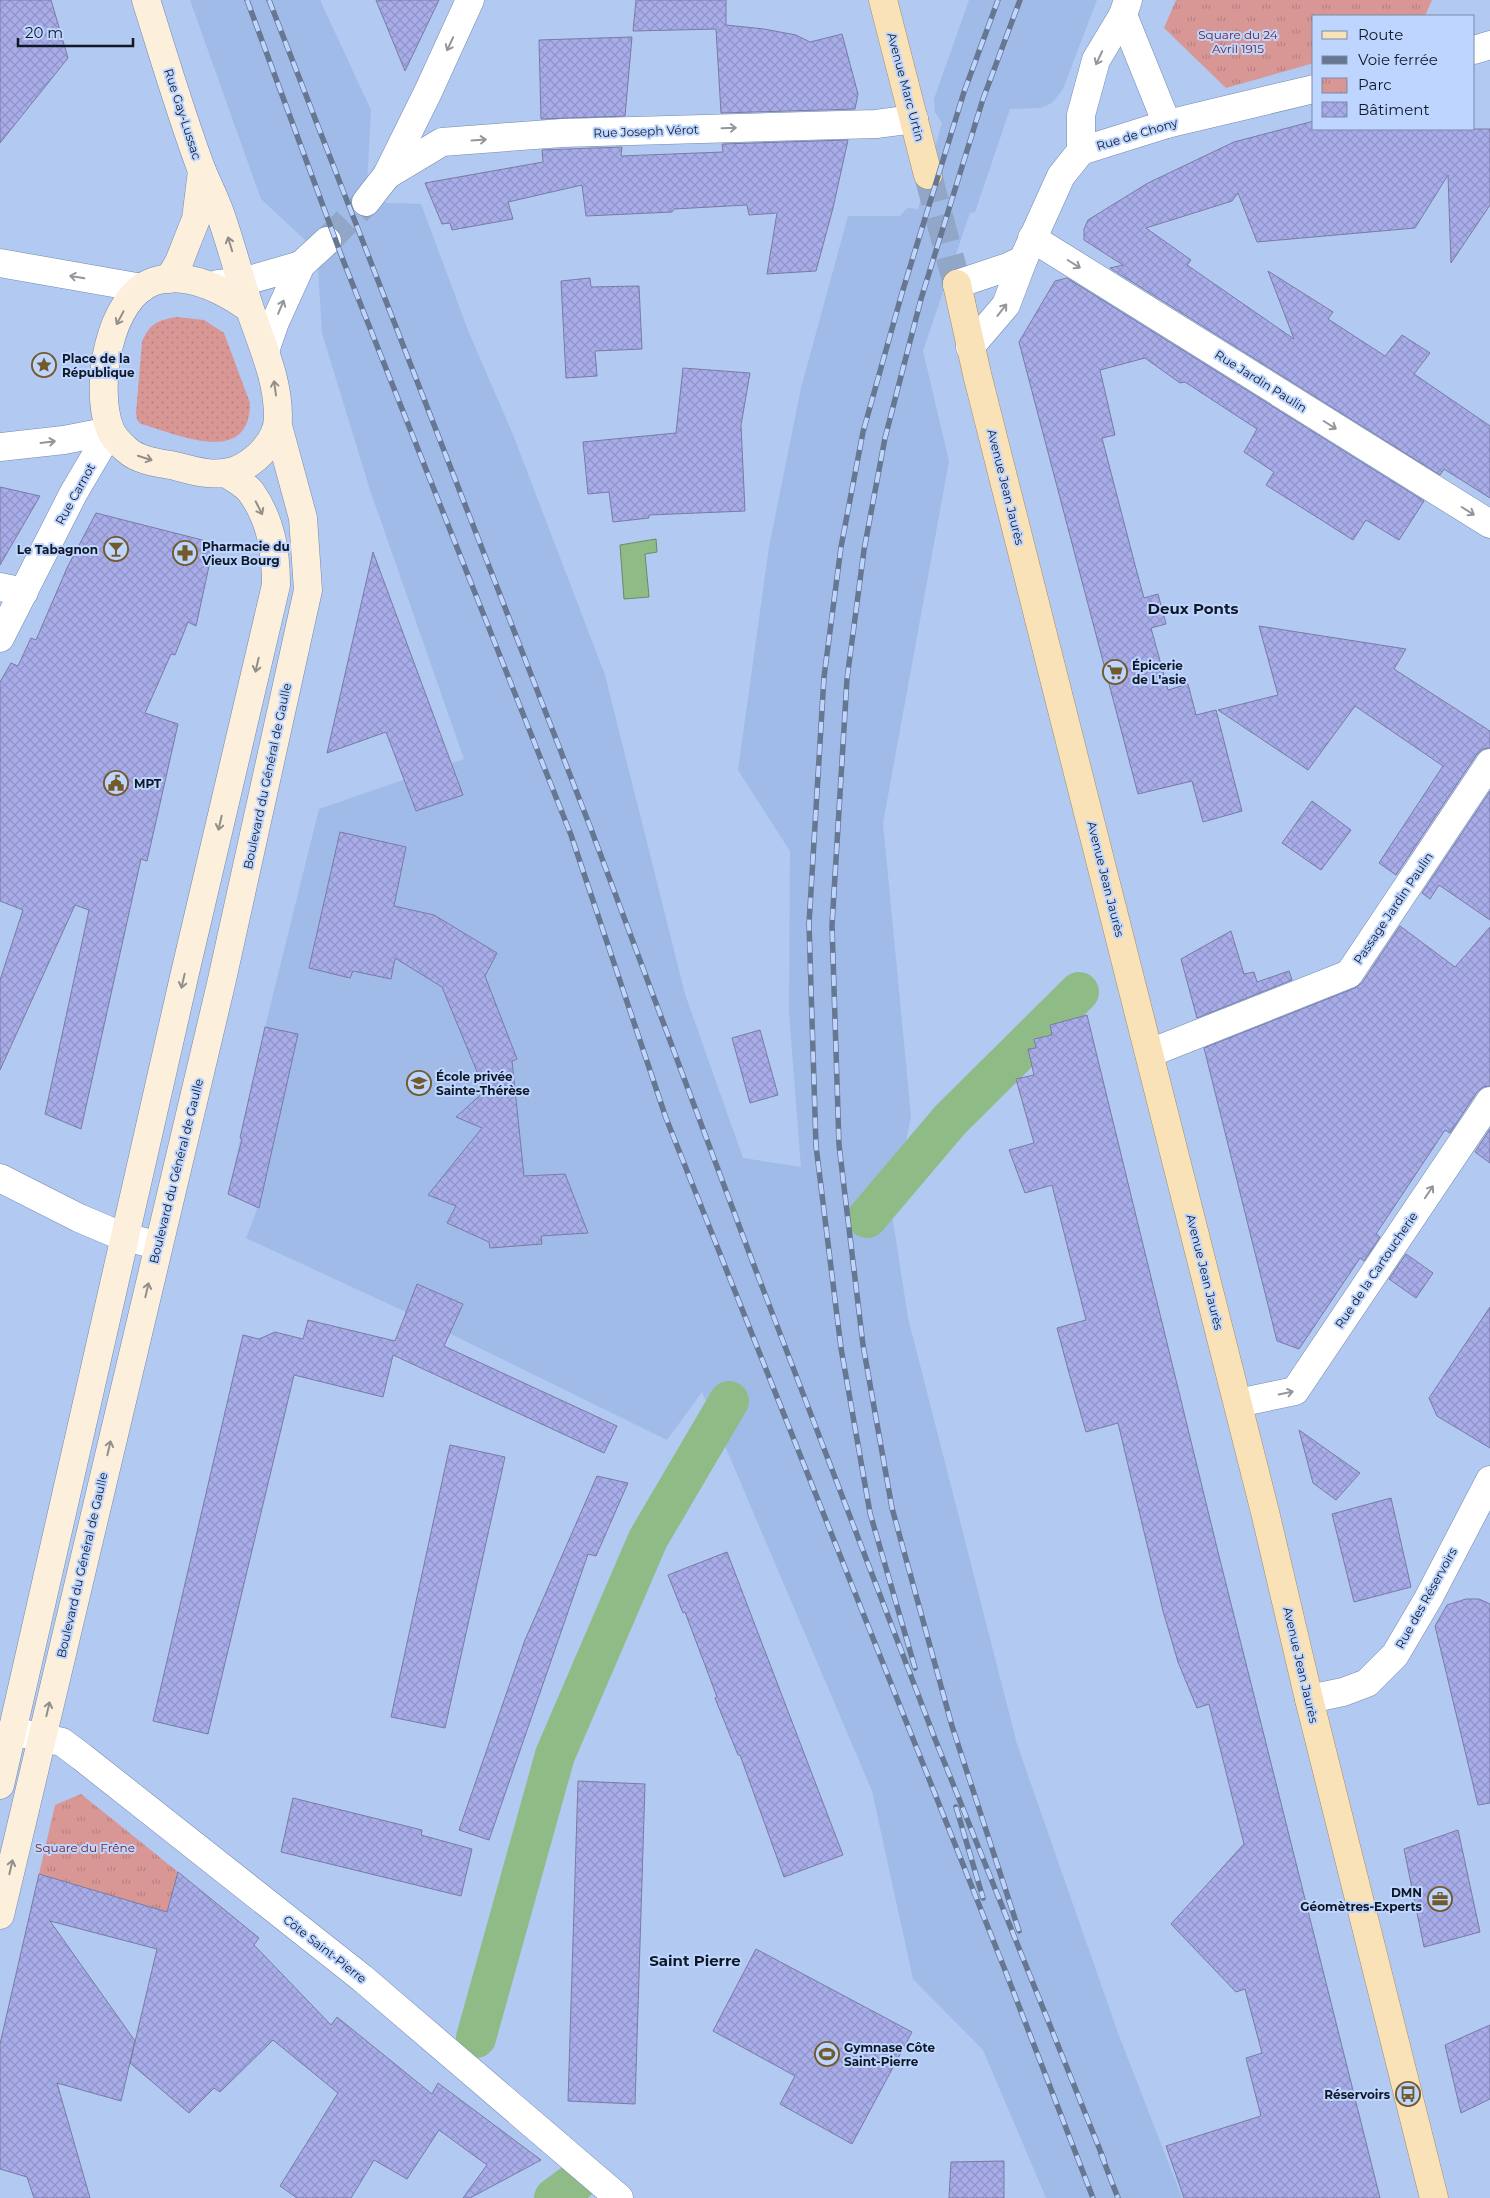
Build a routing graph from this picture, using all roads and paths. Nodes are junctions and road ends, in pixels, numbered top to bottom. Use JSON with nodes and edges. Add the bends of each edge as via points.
{"nodes":[{"id":1,"x":146,"y":0,"type":"edge"},
{"id":2,"x":470,"y":0,"type":"edge"},
{"id":3,"x":883,"y":0,"type":"edge"},
{"id":4,"x":1125,"y":8,"type":"edge"},
{"id":5,"x":1490,"y":45,"type":"edge"},
{"id":6,"x":1475,"y":50,"type":"edge"},
{"id":7,"x":1312,"y":90,"type":"edge"},
{"id":8,"x":428,"y":92,"type":"junction"},
{"id":9,"x":914,"y":119,"type":"junction"},
{"id":10,"x":1167,"y":124,"type":"junction"},
{"id":11,"x":442,"y":142,"type":"junction"},
{"id":12,"x":1081,"y":151,"type":"junction"},
{"id":13,"x":202,"y":171,"type":"junction"},
{"id":14,"x":387,"y":175,"type":"junction"},
{"id":15,"x":928,"y":175,"type":"tunnel mouth"},
{"id":16,"x":366,"y":202,"type":"tunnel mouth"},
{"id":17,"x":327,"y":241,"type":"tunnel mouth"},
{"id":18,"x":1027,"y":249,"type":"junction"},
{"id":19,"x":0,"y":263,"type":"edge"},
{"id":20,"x":301,"y":265,"type":"junction"},
{"id":21,"x":169,"y":279,"type":"junction"},
{"id":22,"x":242,"y":282,"type":"junction"},
{"id":23,"x":957,"y":284,"type":"joint"},
{"id":24,"x":209,"y":285,"type":"junction"},
{"id":25,"x":142,"y":288,"type":"junction"},
{"id":26,"x":249,"y":308,"type":"junction"},
{"id":27,"x":970,"y":347,"type":"junction"},
{"id":28,"x":265,"y":351,"type":"junction"},
{"id":29,"x":278,"y":426,"type":"junction"},
{"id":30,"x":110,"y":431,"type":"junction"},
{"id":31,"x":0,"y":447,"type":"edge"},
{"id":32,"x":227,"y":473,"type":"junction"},
{"id":33,"x":1490,"y":524,"type":"edge"},
{"id":34,"x":12,"y":589,"type":"edge"},
{"id":35,"x":0,"y":638,"type":"edge"},
{"id":36,"x":1490,"y":763,"type":"edge"},
{"id":37,"x":1150,"y":1053,"type":"junction"},
{"id":38,"x":1490,"y":1101,"type":"edge"},
{"id":39,"x":0,"y":1178,"type":"edge"},
{"id":40,"x":124,"y":1238,"type":"junction"},
{"id":41,"x":158,"y":1245,"type":"junction"},
{"id":42,"x":1238,"y":1403,"type":"junction"},
{"id":43,"x":1490,"y":1480,"type":"edge"},
{"id":44,"x":1309,"y":1700,"type":"junction"},
{"id":45,"x":12,"y":1731,"type":"junction"},
{"id":46,"x":41,"y":1737,"type":"junction"},
{"id":47,"x":0,"y":1785,"type":"edge"},
{"id":48,"x":0,"y":1914,"type":"edge"},
{"id":49,"x":619,"y":2198,"type":"edge"},
{"id":50,"x":1434,"y":2198,"type":"edge"}],
"edges":[{"from":1,"to":13,"type":"street","name":"Rue Gay-Lussac"},
{"from":2,"to":8,"type":"street","one_way":true},
{"from":3,"to":9,"type":"main road","name":"Avenue Marc Urtin"},
{"from":4,"to":10,"type":"street"},
{"from":4,"to":12,"type":"street","one_way":true,"via":[[1096,60],[1081,115]]},
{"from":5,"to":6,"type":"street"},
{"from":7,"to":10,"type":"street","name":"Rue de Chony"},
{"from":8,"to":11,"type":"street"},
{"from":8,"to":14,"type":"street"},
{"from":11,"to":9,"type":"street","name":"Rue Joseph Vérot","one_way":true,"via":[[562,133],[876,124]]},
{"from":9,"to":15,"type":"main road","name":"Avenue Marc Urtin"},
{"from":10,"to":12,"type":"street","name":"Rue de Chony"},
{"from":11,"to":14,"type":"street","name":"Rue Joseph Vérot"},
{"from":12,"to":18,"type":"street","name":"Rue de Chony","via":[[1061,176]]},
{"from":13,"to":21,"type":"street","name":"Rue Gay-Lussac","via":[[196,219]]},
{"from":22,"to":13,"type":"street","name":"Rue Gay-Lussac","one_way":true,"via":[[220,213]]},
{"from":14,"to":16,"type":"street"},
{"from":17,"to":20,"type":"street"},
{"from":18,"to":23,"type":"street","via":[[1008,267]]},
{"from":27,"to":18,"type":"street","name":"Rue de Chony","one_way":true,"via":[[1006,305]]},
{"from":18,"to":33,"type":"street","name":"Rue Jardin Paulin","one_way":true},
{"from":25,"to":19,"type":"street","one_way":true},
{"from":20,"to":22,"type":"street"},
{"from":28,"to":20,"type":"street","one_way":true},
{"from":21,"to":24,"type":"street"},
{"from":21,"to":25,"type":"street","via":[[154,281]]},
{"from":22,"to":24,"type":"street"},
{"from":22,"to":26,"type":"street","name":"Rue Gay-Lussac"},
{"from":23,"to":27,"type":"main road"},
{"from":24,"to":26,"type":"street","via":[[230,294]]},
{"from":25,"to":30,"type":"street","one_way":true,"via":[[121,315],[107,349],[104,401]]},
{"from":26,"to":28,"type":"street"},
{"from":27,"to":37,"type":"main road","name":"Avenue Jean Jaurès"},
{"from":29,"to":28,"type":"street","one_way":true,"via":[[275,383]]},
{"from":29,"to":32,"type":"street","via":[[261,454],[245,467]]},
{"from":29,"to":41,"type":"street","name":"Boulevard du Général de Gaulle","via":[[303,518],[308,590],[221,984]]},
{"from":31,"to":30,"type":"street","one_way":true},
{"from":30,"to":32,"type":"street","one_way":true,"via":[[129,452],[145,459],[201,473]]},
{"from":30,"to":34,"type":"street","name":"Rue Carnot"},
{"from":32,"to":40,"type":"street","one_way":true,"via":[[251,491],[270,528],[276,556],[276,585]]},
{"from":34,"to":35,"type":"street","name":"Rue Carnot"},
{"from":36,"to":37,"type":"street","name":"Passage Jardin Paulin","via":[[1349,974]]},
{"from":37,"to":42,"type":"main road","name":"Avenue Jean Jaurès"},
{"from":42,"to":38,"type":"street","name":"Rue de la Cartoucherie","one_way":true,"via":[[1295,1391]]},
{"from":39,"to":40,"type":"street"},
{"from":40,"to":41,"type":"street"},
{"from":40,"to":45,"type":"street"},
{"from":46,"to":41,"type":"street","name":"Boulevard du Général de Gaulle","one_way":true},
{"from":42,"to":44,"type":"main road","name":"Avenue Jean Jaurès"},
{"from":43,"to":44,"type":"street","name":"Rue des Réservoirs","via":[[1428,1600],[1395,1655],[1367,1683]]},
{"from":44,"to":50,"type":"main road","name":"Avenue Jean Jaurès"},
{"from":45,"to":46,"type":"street","name":"Côte Saint-Pierre"},
{"from":45,"to":47,"type":"street"},
{"from":48,"to":46,"type":"street","name":"Boulevard du Général de Gaulle","one_way":true},
{"from":46,"to":49,"type":"street","name":"Côte Saint-Pierre","via":[[62,1742],[82,1757],[362,1978]]}]}
